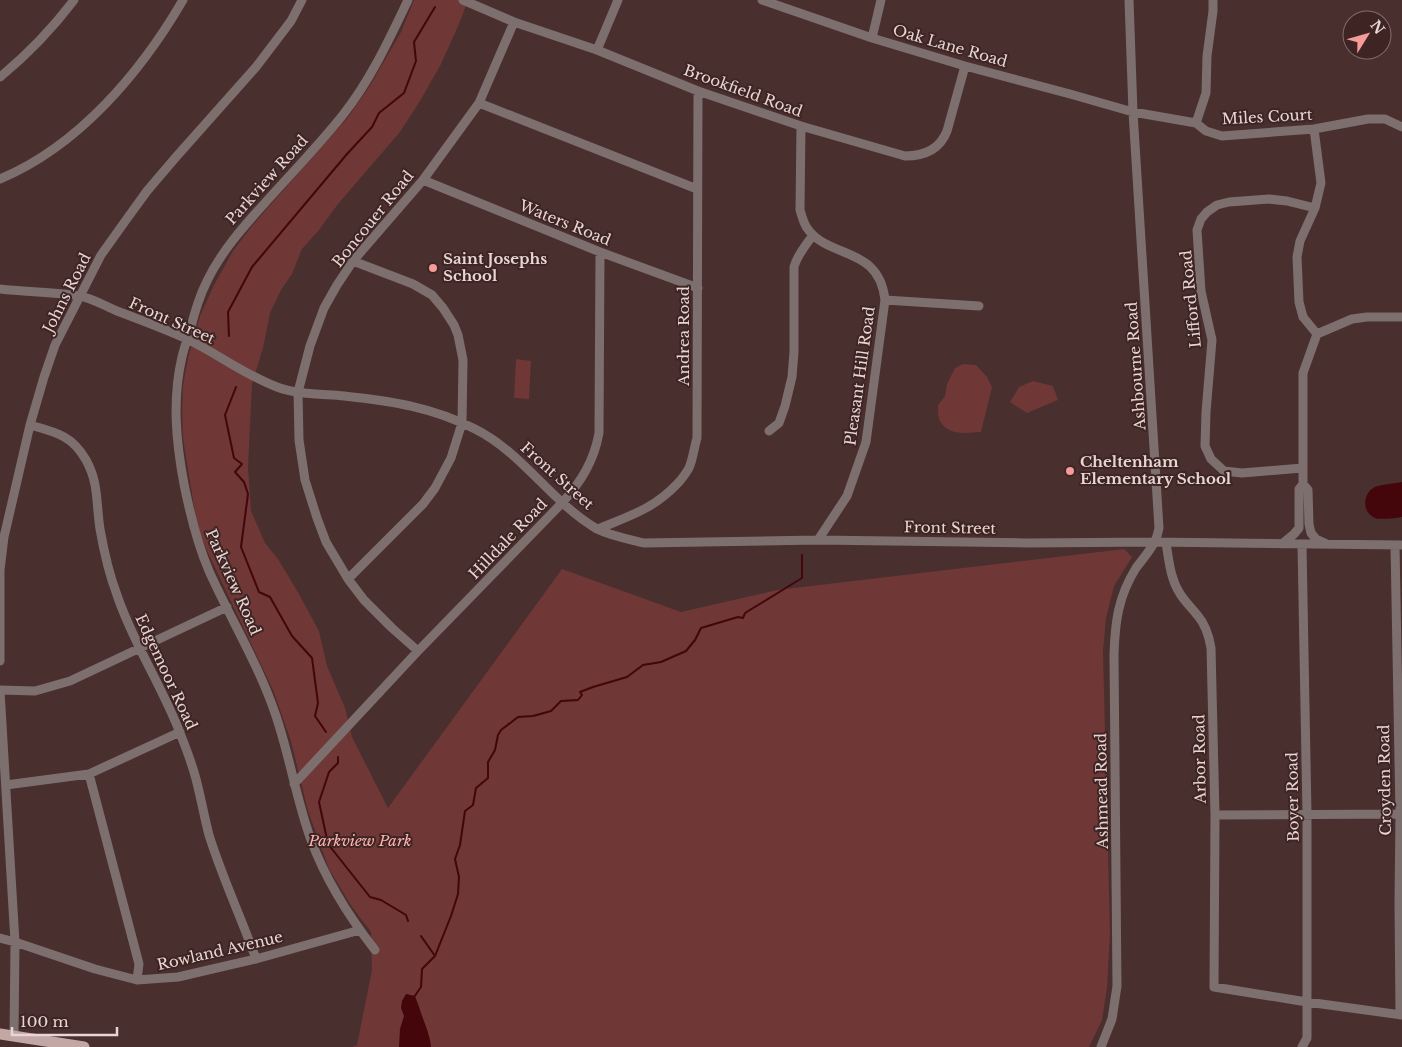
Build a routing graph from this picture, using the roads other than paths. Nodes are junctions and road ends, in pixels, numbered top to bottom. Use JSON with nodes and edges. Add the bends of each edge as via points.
{"nodes":[{"id":1,"x":74,"y":0,"type":"edge"},
{"id":2,"x":184,"y":0,"type":"edge"},
{"id":3,"x":302,"y":0,"type":"edge"},
{"id":4,"x":408,"y":0,"type":"edge"},
{"id":5,"x":464,"y":0,"type":"edge"},
{"id":6,"x":618,"y":0,"type":"edge"},
{"id":7,"x":762,"y":0,"type":"edge"},
{"id":8,"x":881,"y":0,"type":"edge"},
{"id":9,"x":1129,"y":0,"type":"edge"},
{"id":10,"x":1213,"y":0,"type":"edge"},
{"id":11,"x":514,"y":22,"type":"junction"},
{"id":12,"x":872,"y":38,"type":"junction"},
{"id":13,"x":597,"y":50,"type":"junction"},
{"id":14,"x":965,"y":66,"type":"junction"},
{"id":15,"x":0,"y":77,"type":"edge"},
{"id":16,"x":698,"y":91,"type":"junction"},
{"id":17,"x":478,"y":103,"type":"junction"},
{"id":18,"x":1134,"y":112,"type":"junction"},
{"id":19,"x":1196,"y":123,"type":"junction"},
{"id":20,"x":801,"y":126,"type":"junction"},
{"id":21,"x":1402,"y":127,"type":"edge"},
{"id":22,"x":1314,"y":129,"type":"junction"},
{"id":23,"x":0,"y":179,"type":"edge"},
{"id":24,"x":423,"y":180,"type":"junction"},
{"id":25,"x":697,"y":189,"type":"junction"},
{"id":26,"x":1315,"y":208,"type":"junction"},
{"id":27,"x":813,"y":235,"type":"junction"},
{"id":28,"x":600,"y":252,"type":"junction"},
{"id":29,"x":353,"y":261,"type":"junction"},
{"id":30,"x":698,"y":288,"type":"junction"},
{"id":31,"x":0,"y":289,"type":"edge"},
{"id":32,"x":80,"y":296,"type":"junction"},
{"id":33,"x":885,"y":300,"type":"junction"},
{"id":34,"x":979,"y":306,"type":"dead end"},
{"id":35,"x":1402,"y":317,"type":"edge"},
{"id":36,"x":1317,"y":334,"type":"junction"},
{"id":37,"x":187,"y":339,"type":"junction"},
{"id":38,"x":298,"y":392,"type":"junction"},
{"id":39,"x":462,"y":422,"type":"junction"},
{"id":40,"x":30,"y":425,"type":"junction"},
{"id":41,"x":769,"y":431,"type":"dead end"},
{"id":42,"x":1302,"y":468,"type":"junction"},
{"id":43,"x":1302,"y":484,"type":"junction"},
{"id":44,"x":562,"y":503,"type":"junction"},
{"id":45,"x":598,"y":529,"type":"junction"},
{"id":46,"x":818,"y":540,"type":"junction"},
{"id":47,"x":1154,"y":542,"type":"junction"},
{"id":48,"x":1166,"y":543,"type":"junction"},
{"id":49,"x":1282,"y":544,"type":"junction"},
{"id":50,"x":1302,"y":545,"type":"junction"},
{"id":51,"x":1329,"y":545,"type":"junction"},
{"id":52,"x":1399,"y":545,"type":"edge"},
{"id":53,"x":348,"y":579,"type":"junction"},
{"id":54,"x":226,"y":607,"type":"junction"},
{"id":55,"x":140,"y":648,"type":"junction"},
{"id":56,"x":418,"y":651,"type":"junction"},
{"id":57,"x":0,"y":661,"type":"edge"},
{"id":58,"x":0,"y":691,"type":"edge"},
{"id":59,"x":180,"y":732,"type":"junction"},
{"id":60,"x":89,"y":774,"type":"junction"},
{"id":61,"x":294,"y":784,"type":"junction"},
{"id":62,"x":6,"y":785,"type":"junction"},
{"id":63,"x":1308,"y":814,"type":"junction"},
{"id":64,"x":1401,"y":814,"type":"edge"},
{"id":65,"x":1214,"y":815,"type":"junction"},
{"id":66,"x":1400,"y":902,"type":"edge"},
{"id":67,"x":360,"y":930,"type":"junction"},
{"id":68,"x":0,"y":938,"type":"edge"},
{"id":69,"x":15,"y":942,"type":"junction"},
{"id":70,"x":375,"y":950,"type":"dead end"},
{"id":71,"x":256,"y":958,"type":"junction"},
{"id":72,"x":137,"y":980,"type":"junction"},
{"id":73,"x":1307,"y":1002,"type":"junction"},
{"id":74,"x":1401,"y":1015,"type":"edge"},
{"id":75,"x":0,"y":1034,"type":"edge"},
{"id":76,"x":14,"y":1036,"type":"junction"},
{"id":77,"x":84,"y":1047,"type":"edge"},
{"id":78,"x":1102,"y":1047,"type":"edge"},
{"id":79,"x":1302,"y":1047,"type":"edge"}],
"edges":[{"from":1,"to":15,"type":"street","via":[[21,60]]},
{"from":2,"to":23,"type":"street","via":[[155,44],[95,113],[44,156]]},
{"from":3,"to":32,"type":"street","name":"Johns Road","via":[[278,40],[147,191],[102,255]]},
{"from":4,"to":37,"type":"street","name":"Parkview Road","via":[[360,92],[235,236],[198,300]]},
{"from":5,"to":11,"type":"street","name":"Brookfield Road"},
{"from":6,"to":13,"type":"street"},
{"from":7,"to":12,"type":"street","name":"Oak Lane Road"},
{"from":8,"to":12,"type":"street"},
{"from":9,"to":18,"type":"street","name":"Ashbourne Road"},
{"from":10,"to":19,"type":"street","via":[[1206,93]]},
{"from":11,"to":13,"type":"street","name":"Brookfield Road"},
{"from":11,"to":17,"type":"street","name":"Boncouer Road"},
{"from":12,"to":14,"type":"street","name":"Oak Lane Road"},
{"from":13,"to":16,"type":"street","name":"Brookfield Road"},
{"from":14,"to":18,"type":"street","name":"Oak Lane Road"},
{"from":14,"to":20,"type":"street","name":"Brookfield Road","via":[[944,139],[923,153],[905,156]]},
{"from":16,"to":20,"type":"street","name":"Brookfield Road"},
{"from":16,"to":25,"type":"street","name":"Andrea Road"},
{"from":17,"to":24,"type":"street","name":"Boncouer Road"},
{"from":17,"to":25,"type":"street"},
{"from":18,"to":19,"type":"street","name":"Miles Court"},
{"from":18,"to":47,"type":"street","name":"Ashbourne Road","via":[[1159,513],[1159,528]]},
{"from":19,"to":22,"type":"street","name":"Miles Court","via":[[1206,131],[1222,136]]},
{"from":20,"to":27,"type":"street","via":[[800,210]]},
{"from":21,"to":22,"type":"street","name":"Miles Court","via":[[1385,119],[1368,119]]},
{"from":22,"to":26,"type":"street","via":[[1320,182]]},
{"from":24,"to":28,"type":"street","name":"Waters Road"},
{"from":24,"to":29,"type":"street","name":"Boncouer Road"},
{"from":25,"to":30,"type":"street","name":"Andrea Road"},
{"from":26,"to":36,"type":"street","via":[[1300,241],[1297,257],[1299,302],[1303,317]]},
{"from":26,"to":42,"type":"street","name":"Lifford Road","via":[[1269,199],[1229,202],[1207,212],[1197,230],[1201,291],[1212,340],[1205,446],[1210,460],[1224,471]]},
{"from":27,"to":33,"type":"street","name":"Pleasant Hill Road","via":[[866,263],[881,282]]},
{"from":27,"to":41,"type":"street","via":[[794,267],[792,377],[779,423]]},
{"from":28,"to":30,"type":"street","name":"Waters Road"},
{"from":28,"to":44,"type":"street","name":"Hilldale Road","via":[[597,448],[588,470]]},
{"from":29,"to":38,"type":"street","name":"Boncouer Road","via":[[324,308]]},
{"from":29,"to":39,"type":"street","via":[[414,284],[432,295],[443,308],[458,335],[463,360]]},
{"from":30,"to":45,"type":"street","name":"Andrea Road","via":[[697,438],[689,469],[660,501]]},
{"from":31,"to":32,"type":"street","name":"Front Street"},
{"from":32,"to":37,"type":"street","name":"Front Street"},
{"from":32,"to":40,"type":"street","name":"Johns Road","via":[[55,345]]},
{"from":33,"to":34,"type":"street"},
{"from":33,"to":46,"type":"street","name":"Pleasant Hill Road","via":[[866,442],[847,496]]},
{"from":35,"to":36,"type":"street","via":[[1352,319]]},
{"from":36,"to":42,"type":"street","via":[[1303,373]]},
{"from":37,"to":38,"type":"street","name":"Front Street","via":[[278,388]]},
{"from":37,"to":54,"type":"street","name":"Parkview Road","via":[[179,372],[178,446],[189,513],[209,572]]},
{"from":38,"to":39,"type":"street","name":"Front Street","via":[[407,404]]},
{"from":38,"to":53,"type":"street","name":"Boncouer Road","via":[[299,440],[310,498],[326,542]]},
{"from":39,"to":44,"type":"street","name":"Front Street","via":[[518,459]]},
{"from":39,"to":53,"type":"street","via":[[452,458],[435,488]]},
{"from":40,"to":55,"type":"street","name":"Edgemoor Road","via":[[68,438],[91,469],[111,580]]},
{"from":40,"to":57,"type":"street","name":"Johns Road","via":[[2,554]]},
{"from":42,"to":43,"type":"street"},
{"from":43,"to":49,"type":"street","via":[[1298,489],[1299,528]]},
{"from":43,"to":51,"type":"street","via":[[1308,490],[1311,533]]},
{"from":44,"to":45,"type":"street","name":"Front Street"},
{"from":44,"to":56,"type":"street","name":"Hilldale Road"},
{"from":45,"to":46,"type":"street","name":"Front Street","via":[[644,543]]},
{"from":46,"to":47,"type":"street","name":"Front Street"},
{"from":47,"to":48,"type":"street"},
{"from":47,"to":78,"type":"street","name":"Ashmead Road","via":[[1129,581],[1115,626],[1117,986],[1112,1019]]},
{"from":48,"to":49,"type":"street"},
{"from":48,"to":65,"type":"street","name":"Arbor Road","via":[[1176,586],[1202,620],[1209,639]]},
{"from":49,"to":50,"type":"street"},
{"from":50,"to":51,"type":"street"},
{"from":50,"to":63,"type":"street","name":"Boyer Road"},
{"from":51,"to":52,"type":"street"},
{"from":52,"to":64,"type":"street","name":"Croyden Road"},
{"from":53,"to":56,"type":"street","name":"Boncouer Road","via":[[371,607]]},
{"from":54,"to":55,"type":"street"},
{"from":54,"to":61,"type":"street","name":"Parkview Road","via":[[266,688],[286,747]]},
{"from":55,"to":58,"type":"street","via":[[70,682],[35,690]]},
{"from":55,"to":59,"type":"street","name":"Edgemoor Road"},
{"from":56,"to":61,"type":"street","name":"Hilldale Road"},
{"from":58,"to":62,"type":"street"},
{"from":59,"to":60,"type":"street"},
{"from":59,"to":71,"type":"street","name":"Edgemoor Road","via":[[218,861]]},
{"from":60,"to":62,"type":"street"},
{"from":60,"to":72,"type":"street","via":[[139,964]]},
{"from":61,"to":67,"type":"street","name":"Parkview Road","via":[[319,860]]},
{"from":62,"to":69,"type":"street"},
{"from":63,"to":64,"type":"street"},
{"from":63,"to":65,"type":"street"},
{"from":63,"to":73,"type":"street","name":"Boyer Road"},
{"from":64,"to":66,"type":"street","name":"Croyden Road"},
{"from":65,"to":73,"type":"street","name":"Arbor Road","via":[[1214,987]]},
{"from":66,"to":74,"type":"street","name":"Croyden Road"},
{"from":67,"to":70,"type":"street","name":"Parkview Road"},
{"from":67,"to":71,"type":"street","name":"Rowland Avenue"},
{"from":68,"to":69,"type":"street","name":"Rowland Avenue"},
{"from":69,"to":72,"type":"street","name":"Rowland Avenue"},
{"from":69,"to":76,"type":"street"},
{"from":71,"to":72,"type":"street","name":"Rowland Avenue","via":[[178,977]]},
{"from":73,"to":74,"type":"street"},
{"from":73,"to":79,"type":"street","name":"Boyer Road","via":[[1307,1038]]},
{"from":75,"to":76,"type":"main road"},
{"from":76,"to":77,"type":"main road"}]}
